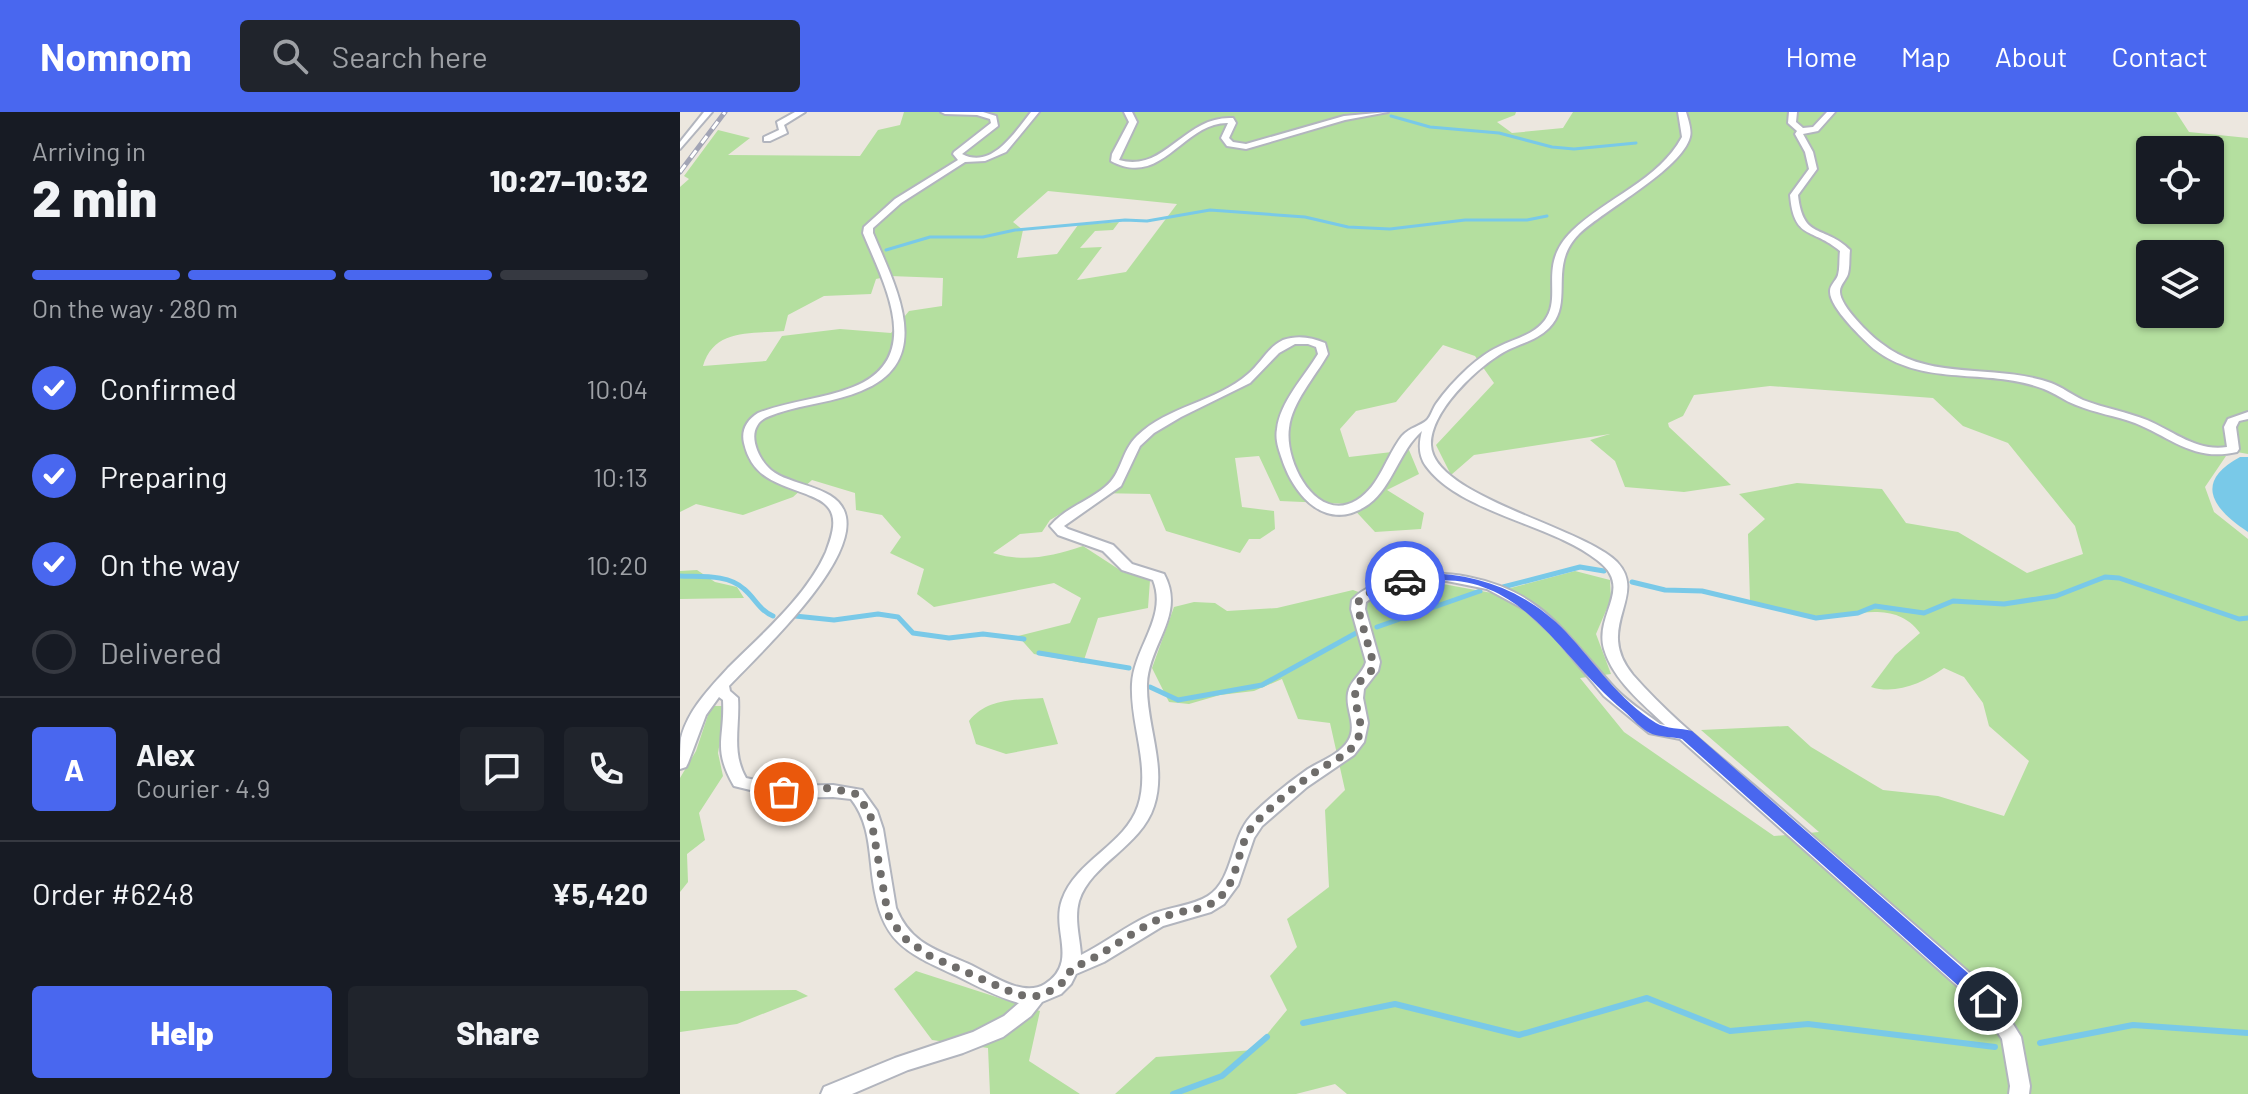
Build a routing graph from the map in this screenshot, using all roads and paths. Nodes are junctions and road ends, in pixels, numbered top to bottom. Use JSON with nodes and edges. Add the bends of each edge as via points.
{"nodes":[{"id":1,"x":708,"y":112,"type":"edge"},
{"id":2,"x":801,"y":112,"type":"edge"},
{"id":3,"x":945,"y":112,"type":"edge"},
{"id":4,"x":1035,"y":112,"type":"edge"},
{"id":5,"x":1128,"y":112,"type":"edge"},
{"id":6,"x":1384,"y":112,"type":"edge"},
{"id":7,"x":1682,"y":112,"type":"edge"},
{"id":8,"x":1793,"y":112,"type":"edge"},
{"id":9,"x":1831,"y":112,"type":"edge"},
{"id":10,"x":1801,"y":131,"type":"junction"},
{"id":11,"x":767,"y":139,"type":"dead end"},
{"id":12,"x":680,"y":147,"type":"edge"},
{"id":13,"x":963,"y":160,"type":"junction"},
{"id":14,"x":2248,"y":415,"type":"edge"},
{"id":15,"x":1433,"y":422,"type":"junction"},
{"id":16,"x":722,"y":686,"type":"junction"},
{"id":17,"x":1687,"y":735,"type":"junction"},
{"id":18,"x":680,"y":763,"type":"edge"},
{"id":19,"x":1072,"y":968,"type":"junction"},
{"id":20,"x":1036,"y":996,"type":"junction"},
{"id":21,"x":831,"y":1094,"type":"edge"},
{"id":22,"x":2019,"y":1094,"type":"edge"}],
"edges":[{"from":1,"to":12,"type":"street"},
{"from":2,"to":11,"type":"street","via":[[780,124],[784,131]]},
{"from":3,"to":13,"type":"street","via":[[993,118],[995,124],[987,132],[960,149],[957,154]]},
{"from":4,"to":13,"type":"street","via":[[1002,153]]},
{"from":5,"to":6,"type":"street","via":[[1133,122],[1115,161],[1141,165],[1163,157],[1215,120],[1230,120],[1225,138],[1246,147],[1344,118]]},
{"from":7,"to":15,"type":"street","via":[[1687,135],[1680,149],[1564,245],[1554,274],[1553,316],[1546,326],[1468,371]]},
{"from":8,"to":10,"type":"street","via":[[1792,123]]},
{"from":9,"to":10,"type":"street","via":[[1815,129]]},
{"from":10,"to":14,"type":"street","via":[[1813,169],[1794,195],[1796,215],[1813,235],[1845,250],[1836,296],[1883,351],[1918,367],[2031,380],[2210,452],[2233,449],[2230,427],[2234,419]]},
{"from":13,"to":16,"type":"street","via":[[898,201],[869,227],[899,316],[898,349],[888,372],[856,389],[762,415],[748,430],[749,448],[760,470],[815,492],[833,503],[841,517],[826,564]]},
{"from":15,"to":17,"type":"street","via":[[1425,446],[1439,476],[1574,540],[1619,572],[1624,589],[1610,630],[1612,652],[1628,679]]},
{"from":15,"to":19,"type":"street","via":[[1424,424],[1394,455],[1364,503],[1338,510],[1314,504],[1291,473],[1283,432],[1323,354],[1314,341],[1292,340],[1227,393],[1152,428],[1135,442],[1117,483],[1057,526],[1108,548],[1127,567],[1159,577],[1167,592],[1167,605],[1142,667],[1150,781],[1146,807],[1133,828],[1077,886],[1069,904]]},
{"from":16,"to":18,"type":"street","via":[[702,708]]},
{"from":16,"to":20,"type":"street","via":[[732,707],[727,758],[740,782],[767,791],[831,788],[856,794],[870,813],[888,915],[903,937],[930,956],[1003,989]]},
{"from":17,"to":19,"type":"street","via":[[1655,729],[1609,692],[1531,607],[1491,586],[1424,577],[1375,589],[1359,600],[1373,662],[1354,692],[1360,731],[1356,742],[1253,824],[1220,898],[1205,909],[1171,914]]},
{"from":17,"to":22,"type":"street","via":[[1988,1001],[2011,1037]]},
{"from":19,"to":20,"type":"street","via":[[1065,981]]},
{"from":20,"to":21,"type":"street","via":[[1026,1011],[984,1038]]}]}
